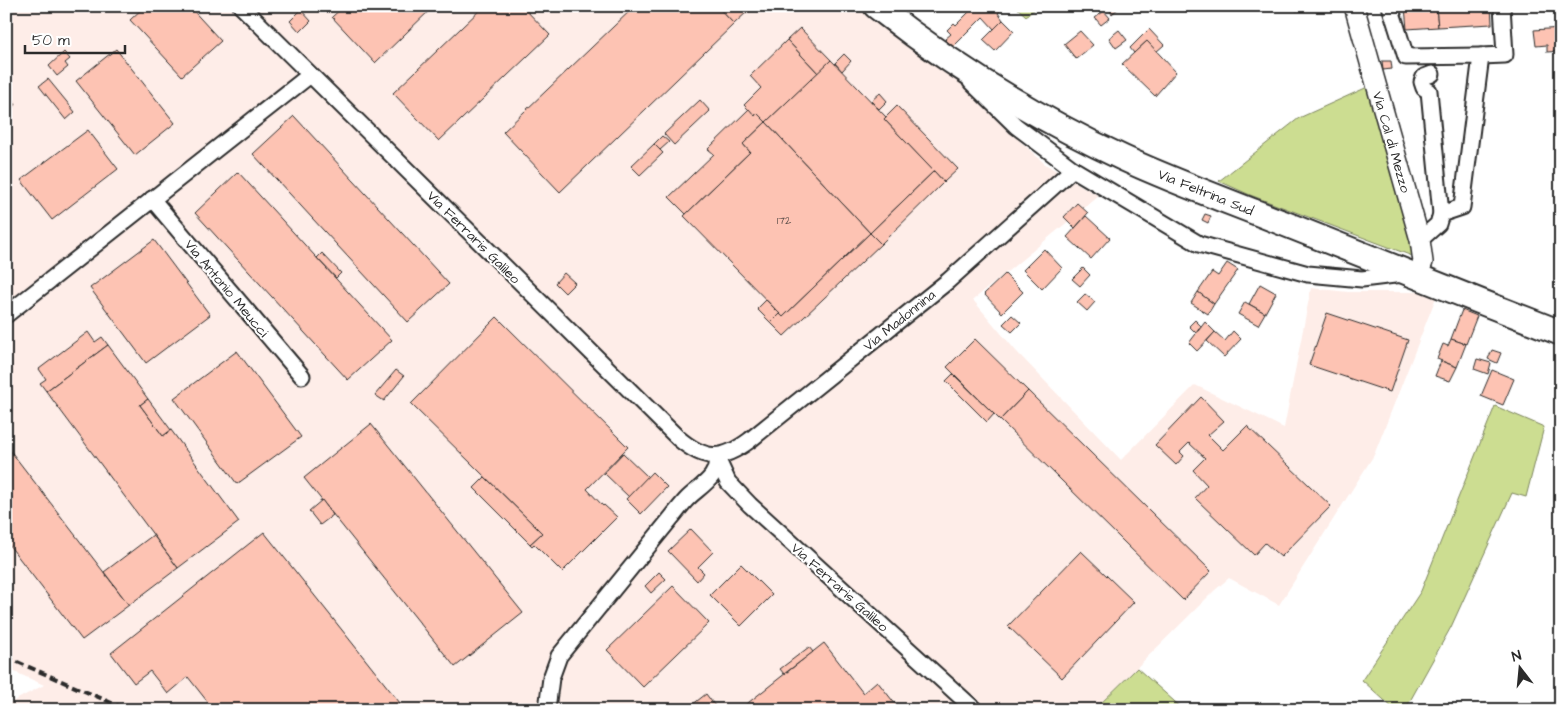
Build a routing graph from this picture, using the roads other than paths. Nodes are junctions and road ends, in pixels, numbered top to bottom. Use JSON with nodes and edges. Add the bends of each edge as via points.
{"nodes":[{"id":1,"x":241,"y":6,"type":"edge"},
{"id":2,"x":876,"y":6,"type":"edge"},
{"id":3,"x":1354,"y":6,"type":"edge"},
{"id":4,"x":1390,"y":6,"type":"edge"},
{"id":5,"x":1502,"y":6,"type":"edge"},
{"id":6,"x":1428,"y":56,"type":"junction"},
{"id":7,"x":1481,"y":56,"type":"junction"},
{"id":8,"x":953,"y":63,"type":"junction"},
{"id":9,"x":310,"y":75,"type":"junction"},
{"id":10,"x":1074,"y":169,"type":"junction"},
{"id":11,"x":152,"y":199,"type":"junction"},
{"id":12,"x":1441,"y":214,"type":"junction"},
{"id":13,"x":1420,"y":240,"type":"junction"},
{"id":14,"x":1412,"y":275,"type":"junction"},
{"id":15,"x":6,"y":315,"type":"edge"},
{"id":16,"x":1561,"y":333,"type":"edge"},
{"id":17,"x":302,"y":376,"type":"dead end"},
{"id":18,"x":716,"y":456,"type":"junction"},
{"id":19,"x":547,"y":709,"type":"edge"},
{"id":20,"x":975,"y":710,"type":"edge"}],
"edges":[{"from":1,"to":9,"type":"street","name":"Via Ferraris Galileo"},
{"from":2,"to":8,"type":"main road","name":"Via Feltrina Sud"},
{"from":3,"to":13,"type":"street","name":"Via Cal di Mezzo"},
{"from":4,"to":6,"type":"street","via":[[1406,57]]},
{"from":5,"to":7,"type":"street","via":[[1505,55]]},
{"from":6,"to":7,"type":"street"},
{"from":6,"to":12,"type":"street","via":[[1432,74],[1424,77],[1422,82],[1429,91]]},
{"from":7,"to":12,"type":"street","via":[[1462,207]]},
{"from":8,"to":10,"type":"street","via":[[1000,112]]},
{"from":8,"to":14,"type":"main road","name":"Via Feltrina Sud","via":[[1039,116],[1126,159]]},
{"from":9,"to":11,"type":"street"},
{"from":9,"to":18,"type":"street","name":"Via Ferraris Galileo","via":[[678,438],[696,450]]},
{"from":10,"to":14,"type":"street","via":[[1199,244],[1308,274],[1362,279]]},
{"from":10,"to":18,"type":"street","name":"Via Madonnina","via":[[948,281],[750,440],[732,453]]},
{"from":11,"to":15,"type":"street"},
{"from":11,"to":17,"type":"street","name":"Via Antonio Meucci"},
{"from":12,"to":13,"type":"street","via":[[1438,224]]},
{"from":13,"to":14,"type":"street","name":"Via Cal di Mezzo","via":[[1423,262]]},
{"from":14,"to":16,"type":"main road","name":"Via Feltrina Sud"},
{"from":18,"to":19,"type":"street","via":[[714,475],[687,499],[560,656],[551,678]]},
{"from":18,"to":20,"type":"street","name":"Via Ferraris Galileo","via":[[728,482],[750,505]]}]}
